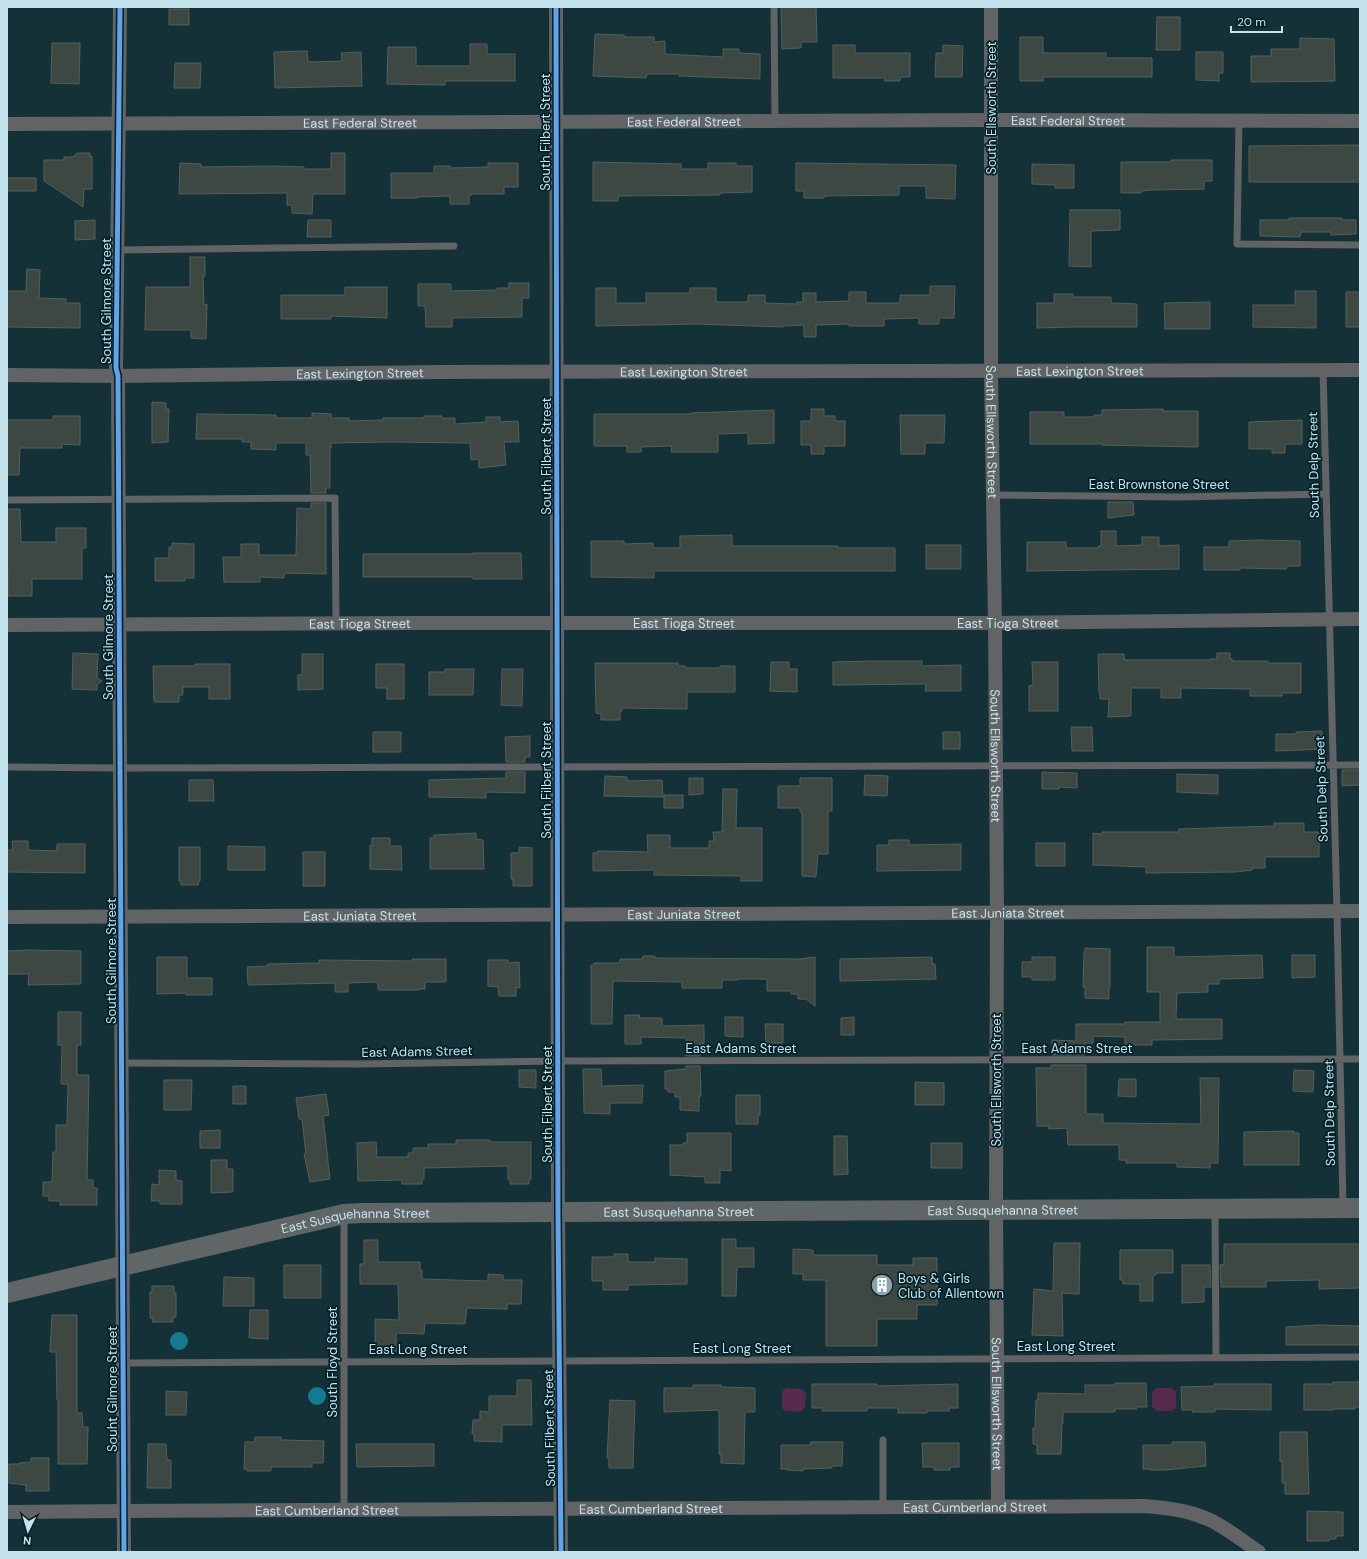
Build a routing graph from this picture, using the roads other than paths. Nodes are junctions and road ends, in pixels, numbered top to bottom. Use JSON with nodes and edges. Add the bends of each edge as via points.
{"nodes":[{"id":1,"x":120,"y":7,"type":"edge"},
{"id":2,"x":556,"y":7,"type":"edge"},
{"id":3,"x":774,"y":7,"type":"edge"},
{"id":4,"x":991,"y":7,"type":"edge"},
{"id":5,"x":991,"y":120,"type":"junction"},
{"id":6,"x":1239,"y":120,"type":"junction"},
{"id":7,"x":775,"y":121,"type":"junction"},
{"id":8,"x":1360,"y":121,"type":"edge"},
{"id":9,"x":556,"y":122,"type":"junction"},
{"id":10,"x":7,"y":124,"type":"edge"},
{"id":11,"x":119,"y":125,"type":"junction"},
{"id":12,"x":1360,"y":245,"type":"edge"},
{"id":13,"x":454,"y":246,"type":"dead end"},
{"id":14,"x":117,"y":250,"type":"junction"},
{"id":15,"x":1323,"y":370,"type":"junction"},
{"id":16,"x":1360,"y":370,"type":"edge"},
{"id":17,"x":991,"y":372,"type":"junction"},
{"id":18,"x":557,"y":373,"type":"junction"},
{"id":19,"x":7,"y":375,"type":"edge"},
{"id":20,"x":118,"y":376,"type":"junction"},
{"id":21,"x":1326,"y":494,"type":"junction"},
{"id":22,"x":993,"y":495,"type":"junction"},
{"id":23,"x":119,"y":499,"type":"junction"},
{"id":24,"x":7,"y":500,"type":"edge"},
{"id":25,"x":1360,"y":618,"type":"edge"},
{"id":26,"x":1328,"y":619,"type":"junction"},
{"id":27,"x":556,"y":622,"type":"junction"},
{"id":28,"x":336,"y":623,"type":"junction"},
{"id":29,"x":995,"y":623,"type":"junction"},
{"id":30,"x":118,"y":624,"type":"junction"},
{"id":31,"x":7,"y":625,"type":"edge"},
{"id":32,"x":1360,"y":764,"type":"edge"},
{"id":33,"x":1333,"y":765,"type":"junction"},
{"id":34,"x":557,"y":766,"type":"junction"},
{"id":35,"x":996,"y":766,"type":"junction"},
{"id":36,"x":7,"y":767,"type":"edge"},
{"id":37,"x":119,"y":768,"type":"junction"},
{"id":38,"x":1337,"y":911,"type":"junction"},
{"id":39,"x":1360,"y":911,"type":"edge"},
{"id":40,"x":997,"y":912,"type":"junction"},
{"id":41,"x":558,"y":915,"type":"junction"},
{"id":42,"x":7,"y":917,"type":"edge"},
{"id":43,"x":122,"y":917,"type":"junction"},
{"id":44,"x":1340,"y":1059,"type":"junction"},
{"id":45,"x":1360,"y":1059,"type":"edge"},
{"id":46,"x":996,"y":1060,"type":"junction"},
{"id":47,"x":558,"y":1061,"type":"junction"},
{"id":48,"x":122,"y":1063,"type":"junction"},
{"id":49,"x":1351,"y":1208,"type":"edge"},
{"id":50,"x":1215,"y":1209,"type":"junction"},
{"id":51,"x":996,"y":1210,"type":"junction"},
{"id":52,"x":558,"y":1212,"type":"junction"},
{"id":53,"x":344,"y":1214,"type":"junction"},
{"id":54,"x":122,"y":1266,"type":"junction"},
{"id":55,"x":7,"y":1294,"type":"edge"},
{"id":56,"x":1360,"y":1357,"type":"edge"},
{"id":57,"x":997,"y":1358,"type":"junction"},
{"id":58,"x":1216,"y":1358,"type":"junction"},
{"id":59,"x":559,"y":1360,"type":"junction"},
{"id":60,"x":344,"y":1361,"type":"junction"},
{"id":61,"x":124,"y":1363,"type":"junction"},
{"id":62,"x":883,"y":1440,"type":"dead end"},
{"id":63,"x":998,"y":1506,"type":"junction"},
{"id":64,"x":883,"y":1507,"type":"junction"},
{"id":65,"x":561,"y":1509,"type":"junction"},
{"id":66,"x":344,"y":1510,"type":"junction"},
{"id":67,"x":124,"y":1511,"type":"junction"},
{"id":68,"x":7,"y":1512,"type":"edge"},
{"id":69,"x":124,"y":1552,"type":"edge"},
{"id":70,"x":561,"y":1552,"type":"edge"},
{"id":71,"x":1259,"y":1552,"type":"edge"}],
"edges":[{"from":1,"to":11,"type":"street","name":"South Gilmore Street"},
{"from":2,"to":9,"type":"street","name":"South Filbert Street"},
{"from":3,"to":7,"type":"lane"},
{"from":4,"to":5,"type":"street","name":"South Ellsworth Street"},
{"from":5,"to":6,"type":"street","name":"East Federal Street"},
{"from":5,"to":7,"type":"street","name":"East Federal Street"},
{"from":5,"to":17,"type":"street","name":"South Ellsworth Street"},
{"from":6,"to":8,"type":"street","name":"East Federal Street"},
{"from":6,"to":12,"type":"lane","via":[[1237,244]]},
{"from":7,"to":9,"type":"street","name":"East Federal Street"},
{"from":9,"to":11,"type":"street","name":"East Federal Street"},
{"from":9,"to":18,"type":"street","name":"South Filbert Street"},
{"from":10,"to":11,"type":"street","name":"East Federal Street"},
{"from":11,"to":14,"type":"street","name":"South Gilmore Street"},
{"from":13,"to":14,"type":"lane"},
{"from":14,"to":20,"type":"street","name":"South Gilmore Street"},
{"from":15,"to":16,"type":"street","name":"East Lexington Street"},
{"from":15,"to":17,"type":"street","name":"East Lexington Street"},
{"from":15,"to":21,"type":"lane","name":"South Delp Street"},
{"from":17,"to":18,"type":"street","name":"East Lexington Street"},
{"from":17,"to":22,"type":"street","name":"South Ellsworth Street"},
{"from":18,"to":20,"type":"street","name":"East Lexington Street"},
{"from":18,"to":27,"type":"street","name":"South Filbert Street"},
{"from":19,"to":20,"type":"street","name":"East Lexington Street"},
{"from":20,"to":23,"type":"street","name":"South Gilmore Street"},
{"from":21,"to":22,"type":"lane","name":"East Brownstone Street","via":[[1180,497]]},
{"from":21,"to":26,"type":"lane","name":"South Delp Street"},
{"from":22,"to":29,"type":"street","name":"South Ellsworth Street"},
{"from":23,"to":24,"type":"lane"},
{"from":23,"to":28,"type":"lane","via":[[335,498]]},
{"from":23,"to":30,"type":"street","name":"South Gilmore Street"},
{"from":25,"to":26,"type":"street","name":"East Tioga Street"},
{"from":26,"to":29,"type":"street","name":"East Tioga Street"},
{"from":26,"to":33,"type":"lane","name":"South Delp Street"},
{"from":27,"to":28,"type":"street","name":"East Tioga Street"},
{"from":27,"to":29,"type":"street","name":"East Tioga Street"},
{"from":27,"to":34,"type":"street","name":"South Filbert Street"},
{"from":28,"to":30,"type":"street","name":"East Tioga Street"},
{"from":29,"to":35,"type":"street","name":"South Ellsworth Street"},
{"from":30,"to":31,"type":"street","name":"East Tioga Street"},
{"from":30,"to":37,"type":"street","name":"South Gilmore Street"},
{"from":32,"to":33,"type":"lane"},
{"from":33,"to":35,"type":"lane"},
{"from":33,"to":38,"type":"lane","name":"South Delp Street"},
{"from":34,"to":35,"type":"lane"},
{"from":34,"to":37,"type":"lane"},
{"from":34,"to":41,"type":"street","name":"South Filbert Street"},
{"from":35,"to":40,"type":"street","name":"South Ellsworth Street"},
{"from":36,"to":37,"type":"lane"},
{"from":37,"to":43,"type":"street","name":"South Gilmore Street"},
{"from":38,"to":39,"type":"street","name":"East Juniata Street"},
{"from":38,"to":40,"type":"street","name":"East Juniata Street"},
{"from":38,"to":44,"type":"lane","name":"South Delp Street"},
{"from":40,"to":41,"type":"street","name":"East Juniata Street"},
{"from":40,"to":46,"type":"street","name":"South Ellsworth Street"},
{"from":41,"to":43,"type":"street","name":"East Juniata Street"},
{"from":41,"to":47,"type":"street","name":"South Filbert Street"},
{"from":42,"to":43,"type":"street","name":"East Juniata Street"},
{"from":43,"to":48,"type":"street","name":"South Gilmore Street"},
{"from":44,"to":45,"type":"lane","name":"East Adams Street"},
{"from":44,"to":46,"type":"lane","name":"East Adams Street"},
{"from":44,"to":49,"type":"lane","name":"South Delp Street"},
{"from":46,"to":47,"type":"lane","name":"East Adams Street"},
{"from":46,"to":51,"type":"street","name":"South Ellsworth Street"},
{"from":47,"to":48,"type":"lane","name":"East Adams Street","via":[[361,1064]]},
{"from":47,"to":52,"type":"street","name":"South Filbert Street"},
{"from":48,"to":54,"type":"street","name":"South Gilmore Street"},
{"from":49,"to":50,"type":"main road","name":"East Susquehanna Street"},
{"from":50,"to":51,"type":"main road","name":"East Susquehanna Street"},
{"from":50,"to":58,"type":"lane"},
{"from":51,"to":52,"type":"main road","name":"East Susquehanna Street"},
{"from":51,"to":57,"type":"street","name":"South Ellsworth Street"},
{"from":52,"to":53,"type":"main road","name":"East Susquehanna Street"},
{"from":52,"to":59,"type":"street","name":"South Filbert Street"},
{"from":53,"to":54,"type":"main road","name":"East Susquehanna Street"},
{"from":53,"to":60,"type":"lane","name":"South Floyd Street"},
{"from":54,"to":55,"type":"main road","name":"East Susquehanna Street"},
{"from":54,"to":61,"type":"street","name":"Souht Gilmore Street"},
{"from":56,"to":58,"type":"lane","name":"East Long Street"},
{"from":57,"to":58,"type":"lane","name":"East Long Street"},
{"from":57,"to":59,"type":"lane","name":"East Long Street"},
{"from":57,"to":63,"type":"street","name":"South Ellsworth Street"},
{"from":59,"to":60,"type":"lane","name":"East Long Street"},
{"from":59,"to":65,"type":"street","name":"South Filbert Street"},
{"from":60,"to":61,"type":"lane","name":"East Long Street"},
{"from":60,"to":66,"type":"lane","name":"South Floyd Street"},
{"from":61,"to":67,"type":"street","name":"Souht Gilmore Street"},
{"from":62,"to":64,"type":"lane"},
{"from":63,"to":64,"type":"street","name":"East Cumberland Street"},
{"from":63,"to":71,"type":"street","name":"East Cumberland Street","via":[[1170,1508],[1195,1514],[1219,1525]]},
{"from":64,"to":65,"type":"street","name":"East Cumberland Street"},
{"from":65,"to":66,"type":"street","name":"East Cumberland Street"},
{"from":65,"to":70,"type":"street","name":"South Filbert Street"},
{"from":66,"to":67,"type":"street","name":"East Cumberland Street"},
{"from":67,"to":68,"type":"street","name":"East Cumberland Street"},
{"from":67,"to":69,"type":"street"}]}
